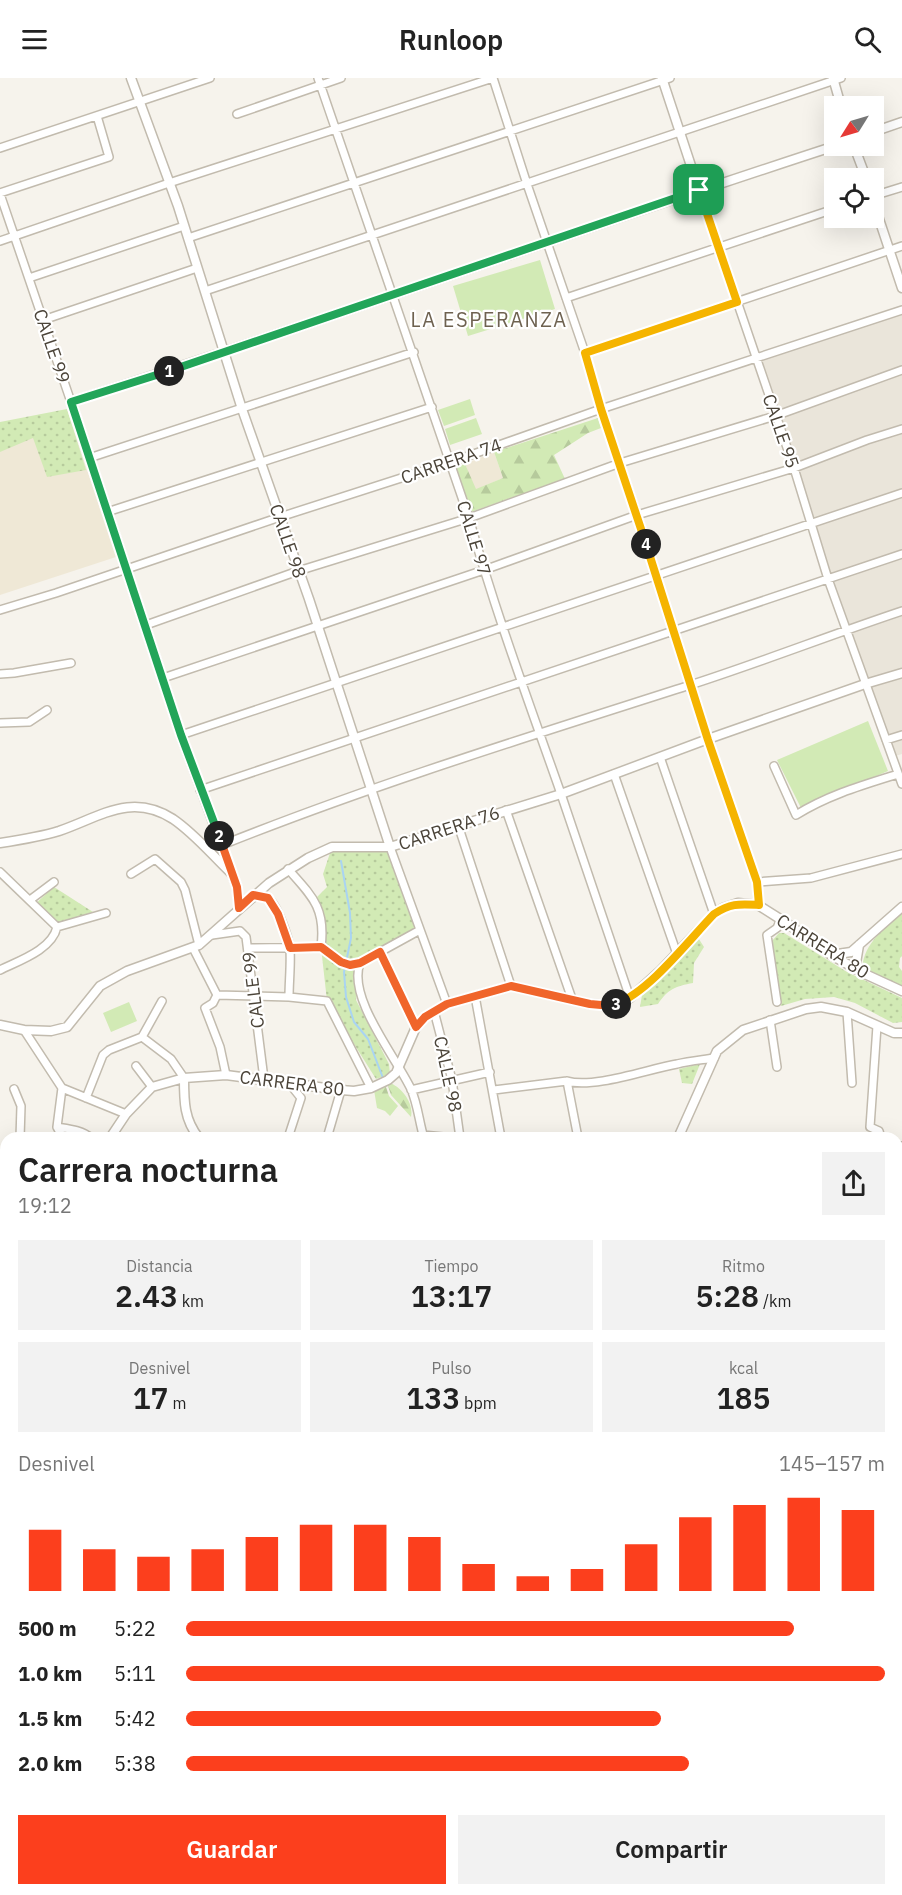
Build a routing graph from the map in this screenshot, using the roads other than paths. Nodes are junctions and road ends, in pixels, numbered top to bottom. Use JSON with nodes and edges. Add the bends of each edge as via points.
{"nodes":[{"id":1,"x":131,"y":78,"type":"edge"},
{"id":2,"x":210,"y":78,"type":"edge"},
{"id":3,"x":340,"y":78,"type":"edge"},
{"id":4,"x":493,"y":78,"type":"edge"},
{"id":5,"x":665,"y":79,"type":"edge"},
{"id":6,"x":836,"y":79,"type":"edge"},
{"id":7,"x":319,"y":81,"type":"edge"},
{"id":8,"x":839,"y":96,"type":"edge"},
{"id":9,"x":140,"y":101,"type":"junction"},
{"id":10,"x":237,"y":114,"type":"dead end"},
{"id":11,"x":97,"y":116,"type":"junction"},
{"id":12,"x":902,"y":122,"type":"edge"},
{"id":13,"x":884,"y":128,"type":"edge"},
{"id":14,"x":336,"y":129,"type":"junction"},
{"id":15,"x":510,"y":132,"type":"junction"},
{"id":16,"x":680,"y":133,"type":"junction"},
{"id":17,"x":0,"y":148,"type":"edge"},
{"id":18,"x":824,"y":150,"type":"edge"},
{"id":19,"x":169,"y":183,"type":"junction"},
{"id":20,"x":354,"y":183,"type":"junction"},
{"id":21,"x":526,"y":184,"type":"junction"},
{"id":22,"x":902,"y":187,"type":"edge"},
{"id":23,"x":699,"y":190,"type":"junction"},
{"id":24,"x":0,"y":194,"type":"edge"},
{"id":25,"x":884,"y":194,"type":"edge"},
{"id":26,"x":824,"y":212,"type":"edge"},
{"id":27,"x":184,"y":226,"type":"junction"},
{"id":28,"x":882,"y":228,"type":"edge"},
{"id":29,"x":372,"y":234,"type":"junction"},
{"id":30,"x":15,"y":235,"type":"junction"},
{"id":31,"x":188,"y":238,"type":"junction"},
{"id":32,"x":0,"y":241,"type":"edge"},
{"id":33,"x":547,"y":242,"type":"junction"},
{"id":34,"x":902,"y":246,"type":"edge"},
{"id":35,"x":719,"y":248,"type":"junction"},
{"id":36,"x":889,"y":251,"type":"junction"},
{"id":37,"x":197,"y":268,"type":"junction"},
{"id":38,"x":29,"y":278,"type":"junction"},
{"id":39,"x":902,"y":288,"type":"edge"},
{"id":40,"x":205,"y":291,"type":"junction"},
{"id":41,"x":392,"y":294,"type":"junction"},
{"id":42,"x":566,"y":298,"type":"junction"},
{"id":43,"x":737,"y":302,"type":"junction"},
{"id":44,"x":902,"y":310,"type":"edge"},
{"id":45,"x":43,"y":320,"type":"junction"},
{"id":46,"x":414,"y":352,"type":"junction"},
{"id":47,"x":225,"y":353,"type":"junction"},
{"id":48,"x":585,"y":353,"type":"junction"},
{"id":49,"x":755,"y":357,"type":"junction"},
{"id":50,"x":902,"y":370,"type":"edge"},
{"id":51,"x":71,"y":402,"type":"junction"},
{"id":52,"x":432,"y":407,"type":"junction"},
{"id":53,"x":242,"y":409,"type":"junction"},
{"id":54,"x":601,"y":409,"type":"junction"},
{"id":55,"x":775,"y":416,"type":"junction"},
{"id":56,"x":902,"y":429,"type":"edge"},
{"id":57,"x":89,"y":458,"type":"junction"},
{"id":58,"x":260,"y":462,"type":"junction"},
{"id":59,"x":451,"y":462,"type":"junction"},
{"id":60,"x":620,"y":464,"type":"junction"},
{"id":61,"x":794,"y":468,"type":"junction"},
{"id":62,"x":902,"y":493,"type":"edge"},
{"id":63,"x":107,"y":512,"type":"junction"},
{"id":64,"x":637,"y":515,"type":"junction"},
{"id":65,"x":280,"y":517,"type":"junction"},
{"id":66,"x":469,"y":518,"type":"junction"},
{"id":67,"x":812,"y":524,"type":"junction"},
{"id":68,"x":902,"y":554,"type":"edge"},
{"id":69,"x":126,"y":568,"type":"junction"},
{"id":70,"x":484,"y":570,"type":"junction"},
{"id":71,"x":298,"y":571,"type":"junction"},
{"id":72,"x":655,"y":576,"type":"junction"},
{"id":73,"x":828,"y":579,"type":"junction"},
{"id":74,"x":0,"y":610,"type":"edge"},
{"id":75,"x":902,"y":611,"type":"edge"},
{"id":76,"x":146,"y":625,"type":"junction"},
{"id":77,"x":318,"y":626,"type":"junction"},
{"id":78,"x":503,"y":629,"type":"junction"},
{"id":79,"x":846,"y":630,"type":"junction"},
{"id":80,"x":673,"y":632,"type":"junction"},
{"id":81,"x":71,"y":663,"type":"dead end"},
{"id":82,"x":902,"y":673,"type":"edge"},
{"id":83,"x":0,"y":674,"type":"edge"},
{"id":84,"x":163,"y":678,"type":"junction"},
{"id":85,"x":520,"y":682,"type":"junction"},
{"id":86,"x":337,"y":683,"type":"junction"},
{"id":87,"x":865,"y":684,"type":"junction"},
{"id":88,"x":690,"y":685,"type":"junction"},
{"id":89,"x":47,"y":710,"type":"dead end"},
{"id":90,"x":0,"y":723,"type":"edge"},
{"id":91,"x":539,"y":732,"type":"junction"},
{"id":92,"x":181,"y":735,"type":"junction"},
{"id":93,"x":902,"y":735,"type":"edge"},
{"id":94,"x":354,"y":738,"type":"junction"},
{"id":95,"x":708,"y":740,"type":"junction"},
{"id":96,"x":886,"y":740,"type":"junction"},
{"id":97,"x":660,"y":757,"type":"junction"},
{"id":98,"x":774,"y":766,"type":"dead end"},
{"id":99,"x":614,"y":774,"type":"junction"},
{"id":100,"x":898,"y":774,"type":"junction"},
{"id":101,"x":902,"y":784,"type":"edge"},
{"id":102,"x":371,"y":789,"type":"junction"},
{"id":103,"x":200,"y":790,"type":"junction"},
{"id":104,"x":561,"y":794,"type":"junction"},
{"id":105,"x":506,"y":810,"type":"junction"},
{"id":106,"x":458,"y":825,"type":"junction"},
{"id":107,"x":0,"y":843,"type":"edge"},
{"id":108,"x":222,"y":845,"type":"junction"},
{"id":109,"x":390,"y":847,"type":"junction"},
{"id":110,"x":902,"y":854,"type":"edge"},
{"id":111,"x":288,"y":869,"type":"junction"},
{"id":112,"x":0,"y":873,"type":"edge"},
{"id":113,"x":131,"y":874,"type":"dead end"},
{"id":114,"x":232,"y":874,"type":"junction"},
{"id":115,"x":54,"y":882,"type":"dead end"},
{"id":116,"x":757,"y":882,"type":"junction"},
{"id":117,"x":253,"y":895,"type":"junction"},
{"id":118,"x":30,"y":900,"type":"junction"},
{"id":119,"x":759,"y":905,"type":"junction"},
{"id":120,"x":902,"y":907,"type":"edge"},
{"id":121,"x":239,"y":908,"type":"junction"},
{"id":122,"x":106,"y":913,"type":"dead end"},
{"id":123,"x":714,"y":914,"type":"junction"},
{"id":124,"x":781,"y":919,"type":"junction"},
{"id":125,"x":57,"y":927,"type":"junction"},
{"id":126,"x":420,"y":930,"type":"junction"},
{"id":127,"x":212,"y":935,"type":"junction"},
{"id":128,"x":859,"y":944,"type":"junction"},
{"id":129,"x":196,"y":946,"type":"junction"},
{"id":130,"x":321,"y":947,"type":"junction"},
{"id":131,"x":248,"y":948,"type":"junction"},
{"id":132,"x":290,"y":948,"type":"junction"},
{"id":133,"x":380,"y":952,"type":"junction"},
{"id":134,"x":677,"y":954,"type":"junction"},
{"id":135,"x":831,"y":955,"type":"junction"},
{"id":136,"x":360,"y":963,"type":"junction"},
{"id":137,"x":855,"y":969,"type":"junction"},
{"id":138,"x":0,"y":970,"type":"edge"},
{"id":139,"x":511,"y":986,"type":"junction"},
{"id":140,"x":902,"y":990,"type":"edge"},
{"id":141,"x":217,"y":995,"type":"junction"},
{"id":142,"x":475,"y":996,"type":"junction"},
{"id":143,"x":253,"y":997,"type":"junction"},
{"id":144,"x":289,"y":997,"type":"junction"},
{"id":145,"x":630,"y":998,"type":"junction"},
{"id":146,"x":572,"y":999,"type":"junction"},
{"id":147,"x":162,"y":1001,"type":"dead end"},
{"id":148,"x":777,"y":1002,"type":"dead end"},
{"id":149,"x":447,"y":1004,"type":"junction"},
{"id":150,"x":434,"y":1011,"type":"junction"},
{"id":151,"x":847,"y":1012,"type":"junction"},
{"id":152,"x":770,"y":1020,"type":"junction"},
{"id":153,"x":0,"y":1025,"type":"edge"},
{"id":154,"x":877,"y":1026,"type":"junction"},
{"id":155,"x":416,"y":1027,"type":"junction"},
{"id":156,"x":24,"y":1030,"type":"junction"},
{"id":157,"x":902,"y":1033,"type":"edge"},
{"id":158,"x":142,"y":1037,"type":"junction"},
{"id":159,"x":714,"y":1058,"type":"junction"},
{"id":160,"x":136,"y":1066,"type":"dead end"},
{"id":161,"x":397,"y":1066,"type":"junction"},
{"id":162,"x":777,"y":1067,"type":"dead end"},
{"id":163,"x":490,"y":1072,"type":"junction"},
{"id":164,"x":226,"y":1075,"type":"junction"},
{"id":165,"x":184,"y":1078,"type":"junction"},
{"id":166,"x":264,"y":1079,"type":"junction"},
{"id":167,"x":452,"y":1080,"type":"junction"},
{"id":168,"x":567,"y":1081,"type":"junction"},
{"id":169,"x":289,"y":1083,"type":"junction"},
{"id":170,"x":852,"y":1083,"type":"dead end"},
{"id":171,"x":152,"y":1087,"type":"junction"},
{"id":172,"x":62,"y":1088,"type":"junction"},
{"id":173,"x":371,"y":1088,"type":"junction"},
{"id":174,"x":14,"y":1089,"type":"dead end"},
{"id":175,"x":341,"y":1090,"type":"junction"},
{"id":176,"x":411,"y":1090,"type":"junction"},
{"id":177,"x":494,"y":1090,"type":"junction"},
{"id":178,"x":86,"y":1098,"type":"junction"},
{"id":179,"x":126,"y":1114,"type":"junction"},
{"id":180,"x":57,"y":1127,"type":"junction"},
{"id":181,"x":20,"y":1132,"type":"edge"},
{"id":182,"x":60,"y":1132,"type":"edge"},
{"id":183,"x":81,"y":1132,"type":"edge"},
{"id":184,"x":114,"y":1132,"type":"edge"},
{"id":185,"x":195,"y":1132,"type":"edge"},
{"id":186,"x":290,"y":1132,"type":"edge"},
{"id":187,"x":329,"y":1132,"type":"edge"},
{"id":188,"x":423,"y":1132,"type":"edge"},
{"id":189,"x":459,"y":1132,"type":"edge"},
{"id":190,"x":500,"y":1132,"type":"edge"},
{"id":191,"x":577,"y":1132,"type":"edge"},
{"id":192,"x":681,"y":1132,"type":"edge"},
{"id":193,"x":879,"y":1132,"type":"edge"}],
"edges":[{"from":1,"to":9,"type":"street","name":"CALLE 98"},
{"from":2,"to":9,"type":"street"},
{"from":3,"to":7,"type":"street"},
{"from":4,"to":14,"type":"street"},
{"from":4,"to":15,"type":"street"},
{"from":5,"to":15,"type":"street"},
{"from":5,"to":16,"type":"street","name":"CALLE 95"},
{"from":6,"to":8,"type":"street"},
{"from":6,"to":16,"type":"street"},
{"from":7,"to":10,"type":"street"},
{"from":7,"to":14,"type":"street","name":"CALLE 97"},
{"from":9,"to":11,"type":"street"},
{"from":9,"to":19,"type":"street","name":"CALLE 98"},
{"from":11,"to":17,"type":"street"},
{"from":11,"to":24,"type":"street","via":[[109,157]]},
{"from":12,"to":13,"type":"street"},
{"from":14,"to":19,"type":"street"},
{"from":14,"to":20,"type":"street","name":"CALLE 97"},
{"from":15,"to":20,"type":"street"},
{"from":15,"to":21,"type":"street"},
{"from":16,"to":21,"type":"street"},
{"from":16,"to":23,"type":"street","name":"CALLE 95"},
{"from":18,"to":23,"type":"street"},
{"from":19,"to":27,"type":"street","name":"CALLE 98"},
{"from":19,"to":30,"type":"street"},
{"from":20,"to":29,"type":"street","name":"CALLE 97"},
{"from":20,"to":31,"type":"street"},
{"from":21,"to":29,"type":"street"},
{"from":21,"to":33,"type":"street"},
{"from":22,"to":25,"type":"street"},
{"from":23,"to":33,"type":"street"},
{"from":23,"to":35,"type":"street","name":"CALLE 95"},
{"from":24,"to":30,"type":"street","name":"CALLE 99"},
{"from":26,"to":35,"type":"street"},
{"from":27,"to":31,"type":"street","name":"CALLE 98"},
{"from":27,"to":38,"type":"street"},
{"from":28,"to":36,"type":"street"},
{"from":29,"to":40,"type":"street"},
{"from":29,"to":41,"type":"street","name":"CALLE 97"},
{"from":30,"to":32,"type":"street"},
{"from":30,"to":38,"type":"street","name":"CALLE 99"},
{"from":31,"to":37,"type":"street","name":"CALLE 98"},
{"from":33,"to":41,"type":"street"},
{"from":33,"to":42,"type":"street"},
{"from":34,"to":36,"type":"street"},
{"from":35,"to":42,"type":"street"},
{"from":35,"to":43,"type":"street","name":"CALLE 95"},
{"from":36,"to":39,"type":"street"},
{"from":36,"to":43,"type":"street"},
{"from":37,"to":40,"type":"street","name":"CALLE 98"},
{"from":37,"to":45,"type":"street"},
{"from":38,"to":45,"type":"street","name":"CALLE 99"},
{"from":40,"to":47,"type":"street","name":"CALLE 98"},
{"from":41,"to":46,"type":"street","name":"CALLE 97"},
{"from":41,"to":47,"type":"street"},
{"from":42,"to":48,"type":"street"},
{"from":43,"to":48,"type":"street"},
{"from":43,"to":49,"type":"street","name":"CALLE 95"},
{"from":44,"to":49,"type":"street","name":"CARRERA 74"},
{"from":45,"to":51,"type":"street","name":"CALLE 99"},
{"from":46,"to":52,"type":"street","name":"CALLE 97"},
{"from":46,"to":53,"type":"street"},
{"from":47,"to":51,"type":"street"},
{"from":47,"to":53,"type":"street","name":"CALLE 98"},
{"from":48,"to":54,"type":"street"},
{"from":49,"to":54,"type":"street","name":"CARRERA 74"},
{"from":49,"to":55,"type":"street","name":"CALLE 95"},
{"from":50,"to":55,"type":"street"},
{"from":51,"to":57,"type":"street","name":"CALLE 99"},
{"from":52,"to":58,"type":"street"},
{"from":52,"to":59,"type":"street","name":"CALLE 97"},
{"from":53,"to":57,"type":"street"},
{"from":53,"to":58,"type":"street","name":"CALLE 98"},
{"from":54,"to":59,"type":"street","name":"CARRERA 74"},
{"from":54,"to":60,"type":"street"},
{"from":55,"to":60,"type":"street"},
{"from":55,"to":61,"type":"street","name":"CALLE 95"},
{"from":56,"to":61,"type":"street"},
{"from":57,"to":63,"type":"street","name":"CALLE 99"},
{"from":58,"to":63,"type":"street"},
{"from":58,"to":65,"type":"street","name":"CALLE 98"},
{"from":59,"to":65,"type":"street","name":"CARRERA 74"},
{"from":59,"to":66,"type":"street","name":"CALLE 97"},
{"from":60,"to":64,"type":"street"},
{"from":60,"to":66,"type":"street"},
{"from":61,"to":64,"type":"street"},
{"from":61,"to":67,"type":"street","name":"CALLE 95"},
{"from":62,"to":67,"type":"street"},
{"from":63,"to":69,"type":"street","name":"CALLE 99"},
{"from":64,"to":70,"type":"street"},
{"from":64,"to":72,"type":"street"},
{"from":65,"to":69,"type":"street","name":"CARRERA 74"},
{"from":65,"to":71,"type":"street","name":"CALLE 98"},
{"from":66,"to":70,"type":"street","name":"CALLE 97"},
{"from":66,"to":71,"type":"street"},
{"from":67,"to":72,"type":"street"},
{"from":67,"to":73,"type":"street","name":"CALLE 95"},
{"from":68,"to":73,"type":"street"},
{"from":69,"to":74,"type":"street","name":"CARRERA 74"},
{"from":69,"to":76,"type":"street","name":"CALLE 99"},
{"from":70,"to":77,"type":"street"},
{"from":70,"to":78,"type":"street","name":"CALLE 97"},
{"from":71,"to":76,"type":"street"},
{"from":71,"to":77,"type":"street","name":"CALLE 98"},
{"from":72,"to":78,"type":"street"},
{"from":72,"to":80,"type":"street"},
{"from":73,"to":79,"type":"street","name":"CALLE 95"},
{"from":73,"to":80,"type":"street"},
{"from":75,"to":79,"type":"street"},
{"from":76,"to":84,"type":"street","name":"CALLE 99"},
{"from":77,"to":84,"type":"street"},
{"from":77,"to":86,"type":"street","name":"CALLE 98"},
{"from":78,"to":85,"type":"street","name":"CALLE 97"},
{"from":78,"to":86,"type":"street"},
{"from":79,"to":87,"type":"street","name":"CALLE 95"},
{"from":79,"to":88,"type":"street"},
{"from":80,"to":85,"type":"street"},
{"from":80,"to":88,"type":"street"},
{"from":81,"to":83,"type":"street"},
{"from":82,"to":87,"type":"street","name":"CARRERA 76"},
{"from":84,"to":92,"type":"street","name":"CALLE 99"},
{"from":85,"to":91,"type":"street","name":"CALLE 97"},
{"from":85,"to":94,"type":"street"},
{"from":86,"to":92,"type":"street"},
{"from":86,"to":94,"type":"street","name":"CALLE 98"},
{"from":87,"to":95,"type":"street","name":"CARRERA 76"},
{"from":87,"to":96,"type":"street","name":"CALLE 95"},
{"from":88,"to":91,"type":"street"},
{"from":88,"to":95,"type":"street"},
{"from":89,"to":90,"type":"street","via":[[30,722]]},
{"from":91,"to":102,"type":"street"},
{"from":91,"to":104,"type":"street","name":"CALLE 97"},
{"from":92,"to":103,"type":"street","name":"CALLE 99"},
{"from":93,"to":96,"type":"street"},
{"from":94,"to":102,"type":"street","name":"CALLE 98"},
{"from":94,"to":103,"type":"street"},
{"from":95,"to":97,"type":"street","name":"CARRERA 76"},
{"from":95,"to":116,"type":"street"},
{"from":96,"to":100,"type":"street","name":"CALLE 95"},
{"from":97,"to":99,"type":"street","name":"CARRERA 76"},
{"from":97,"to":123,"type":"street"},
{"from":98,"to":100,"type":"street","via":[[796,815],[847,790]]},
{"from":99,"to":104,"type":"street","name":"CARRERA 76"},
{"from":99,"to":134,"type":"street"},
{"from":100,"to":101,"type":"street","name":"CALLE 95"},
{"from":102,"to":108,"type":"street"},
{"from":102,"to":109,"type":"street","name":"CALLE 98"},
{"from":103,"to":108,"type":"street","name":"CALLE 99"},
{"from":104,"to":105,"type":"street","name":"CARRERA 76"},
{"from":104,"to":145,"type":"street","name":"CALLE 97"},
{"from":105,"to":106,"type":"street","name":"CARRERA 76"},
{"from":105,"to":146,"type":"street"},
{"from":106,"to":109,"type":"street","name":"CARRERA 76"},
{"from":106,"to":139,"type":"street"},
{"from":107,"to":114,"type":"street","via":[[60,830],[118,807],[140,807],[175,820]]},
{"from":108,"to":114,"type":"street","name":"CALLE 99"},
{"from":109,"to":111,"type":"street","name":"CARRERA 76","via":[[332,847]]},
{"from":109,"to":126,"type":"street","name":"CALLE 98"},
{"from":110,"to":116,"type":"street","via":[[811,878]]},
{"from":111,"to":117,"type":"street","name":"CARRERA 76"},
{"from":111,"to":130,"type":"street","via":[[315,900]]},
{"from":112,"to":118,"type":"street"},
{"from":113,"to":129,"type":"street","via":[[155,859],[181,882]]},
{"from":114,"to":121,"type":"street","name":"CALLE 99"},
{"from":115,"to":118,"type":"street"},
{"from":116,"to":119,"type":"street"},
{"from":117,"to":121,"type":"street","name":"CARRERA 76"},
{"from":117,"to":132,"type":"street","via":[[271,901]]},
{"from":118,"to":125,"type":"street"},
{"from":119,"to":123,"type":"street","name":"CARRERA 80","via":[[738,903]]},
{"from":119,"to":124,"type":"street","name":"CARRERA 80"},
{"from":120,"to":128,"type":"street"},
{"from":121,"to":127,"type":"street","name":"CARRERA 76"},
{"from":122,"to":125,"type":"street"},
{"from":123,"to":134,"type":"street","name":"CARRERA 80"},
{"from":124,"to":135,"type":"street","name":"CARRERA 80"},
{"from":124,"to":148,"type":"street","via":[[767,935]]},
{"from":125,"to":138,"type":"street","via":[[51,939],[33,954]]},
{"from":126,"to":133,"type":"street"},
{"from":126,"to":149,"type":"street","name":"CALLE 98"},
{"from":127,"to":129,"type":"street","name":"CARRERA 76"},
{"from":127,"to":131,"type":"street","name":"CALLE 99","via":[[240,931]]},
{"from":128,"to":135,"type":"street","via":[[851,952]]},
{"from":128,"to":137,"type":"street"},
{"from":129,"to":141,"type":"street"},
{"from":129,"to":156,"type":"street","name":"CARRERA 76","via":[[127,971],[100,986],[67,1027]]},
{"from":130,"to":132,"type":"street"},
{"from":130,"to":136,"type":"street","via":[[341,962]]},
{"from":131,"to":132,"type":"street"},
{"from":131,"to":143,"type":"street","name":"CALLE 99"},
{"from":132,"to":144,"type":"street"},
{"from":133,"to":136,"type":"street"},
{"from":133,"to":155,"type":"street"},
{"from":134,"to":145,"type":"street","name":"CARRERA 80"},
{"from":135,"to":137,"type":"street","name":"CARRERA 80"},
{"from":136,"to":161,"type":"street","via":[[357,980],[367,1011]]},
{"from":137,"to":140,"type":"street","name":"CARRERA 80"},
{"from":139,"to":142,"type":"street","name":"CARRERA 80"},
{"from":139,"to":146,"type":"street","name":"CARRERA 80"},
{"from":141,"to":143,"type":"street"},
{"from":141,"to":164,"type":"street","via":[[205,1008]]},
{"from":142,"to":149,"type":"street","name":"CARRERA 80"},
{"from":142,"to":163,"type":"street"},
{"from":143,"to":144,"type":"street"},
{"from":143,"to":166,"type":"street","name":"CALLE 99"},
{"from":144,"to":173,"type":"street","via":[[327,1002]]},
{"from":145,"to":146,"type":"street","name":"CARRERA 80","via":[[601,1005]]},
{"from":147,"to":158,"type":"street"},
{"from":149,"to":150,"type":"street","name":"CARRERA 80"},
{"from":150,"to":155,"type":"street","name":"CARRERA 80"},
{"from":150,"to":167,"type":"street","name":"CALLE 98"},
{"from":151,"to":152,"type":"street","via":[[821,1007]]},
{"from":151,"to":154,"type":"street"},
{"from":151,"to":170,"type":"street"},
{"from":152,"to":159,"type":"street","via":[[743,1030],[723,1045]]},
{"from":152,"to":162,"type":"street"},
{"from":153,"to":156,"type":"street","name":"CARRERA 76"},
{"from":154,"to":157,"type":"street"},
{"from":154,"to":193,"type":"street","via":[[870,1126]]},
{"from":155,"to":161,"type":"street","name":"CARRERA 80"},
{"from":156,"to":172,"type":"street"},
{"from":158,"to":165,"type":"street","via":[[171,1059]]},
{"from":158,"to":178,"type":"street","via":[[105,1052]]},
{"from":159,"to":168,"type":"street","via":[[605,1081]]},
{"from":159,"to":192,"type":"street"},
{"from":160,"to":171,"type":"street"},
{"from":161,"to":173,"type":"street","name":"CARRERA 80","via":[[388,1080]]},
{"from":161,"to":176,"type":"street"},
{"from":163,"to":167,"type":"street"},
{"from":163,"to":177,"type":"street"},
{"from":164,"to":165,"type":"street","name":"CARRERA 80"},
{"from":164,"to":166,"type":"street","name":"CARRERA 80"},
{"from":165,"to":171,"type":"street","name":"CARRERA 80"},
{"from":165,"to":185,"type":"street","via":[[187,1119]]},
{"from":166,"to":169,"type":"street","name":"CARRERA 80"},
{"from":167,"to":176,"type":"street"},
{"from":167,"to":189,"type":"street","name":"CALLE 98"},
{"from":168,"to":177,"type":"street"},
{"from":168,"to":191,"type":"street"},
{"from":169,"to":175,"type":"street","name":"CARRERA 80"},
{"from":169,"to":186,"type":"street","via":[[301,1098]]},
{"from":171,"to":179,"type":"street"},
{"from":172,"to":178,"type":"street"},
{"from":172,"to":180,"type":"street"},
{"from":173,"to":175,"type":"street","name":"CARRERA 80"},
{"from":174,"to":181,"type":"street","via":[[21,1106]]},
{"from":175,"to":187,"type":"street"},
{"from":176,"to":188,"type":"street"},
{"from":177,"to":190,"type":"street"},
{"from":178,"to":179,"type":"street"},
{"from":179,"to":184,"type":"street"},
{"from":180,"to":182,"type":"street"},
{"from":180,"to":183,"type":"street"}]}
